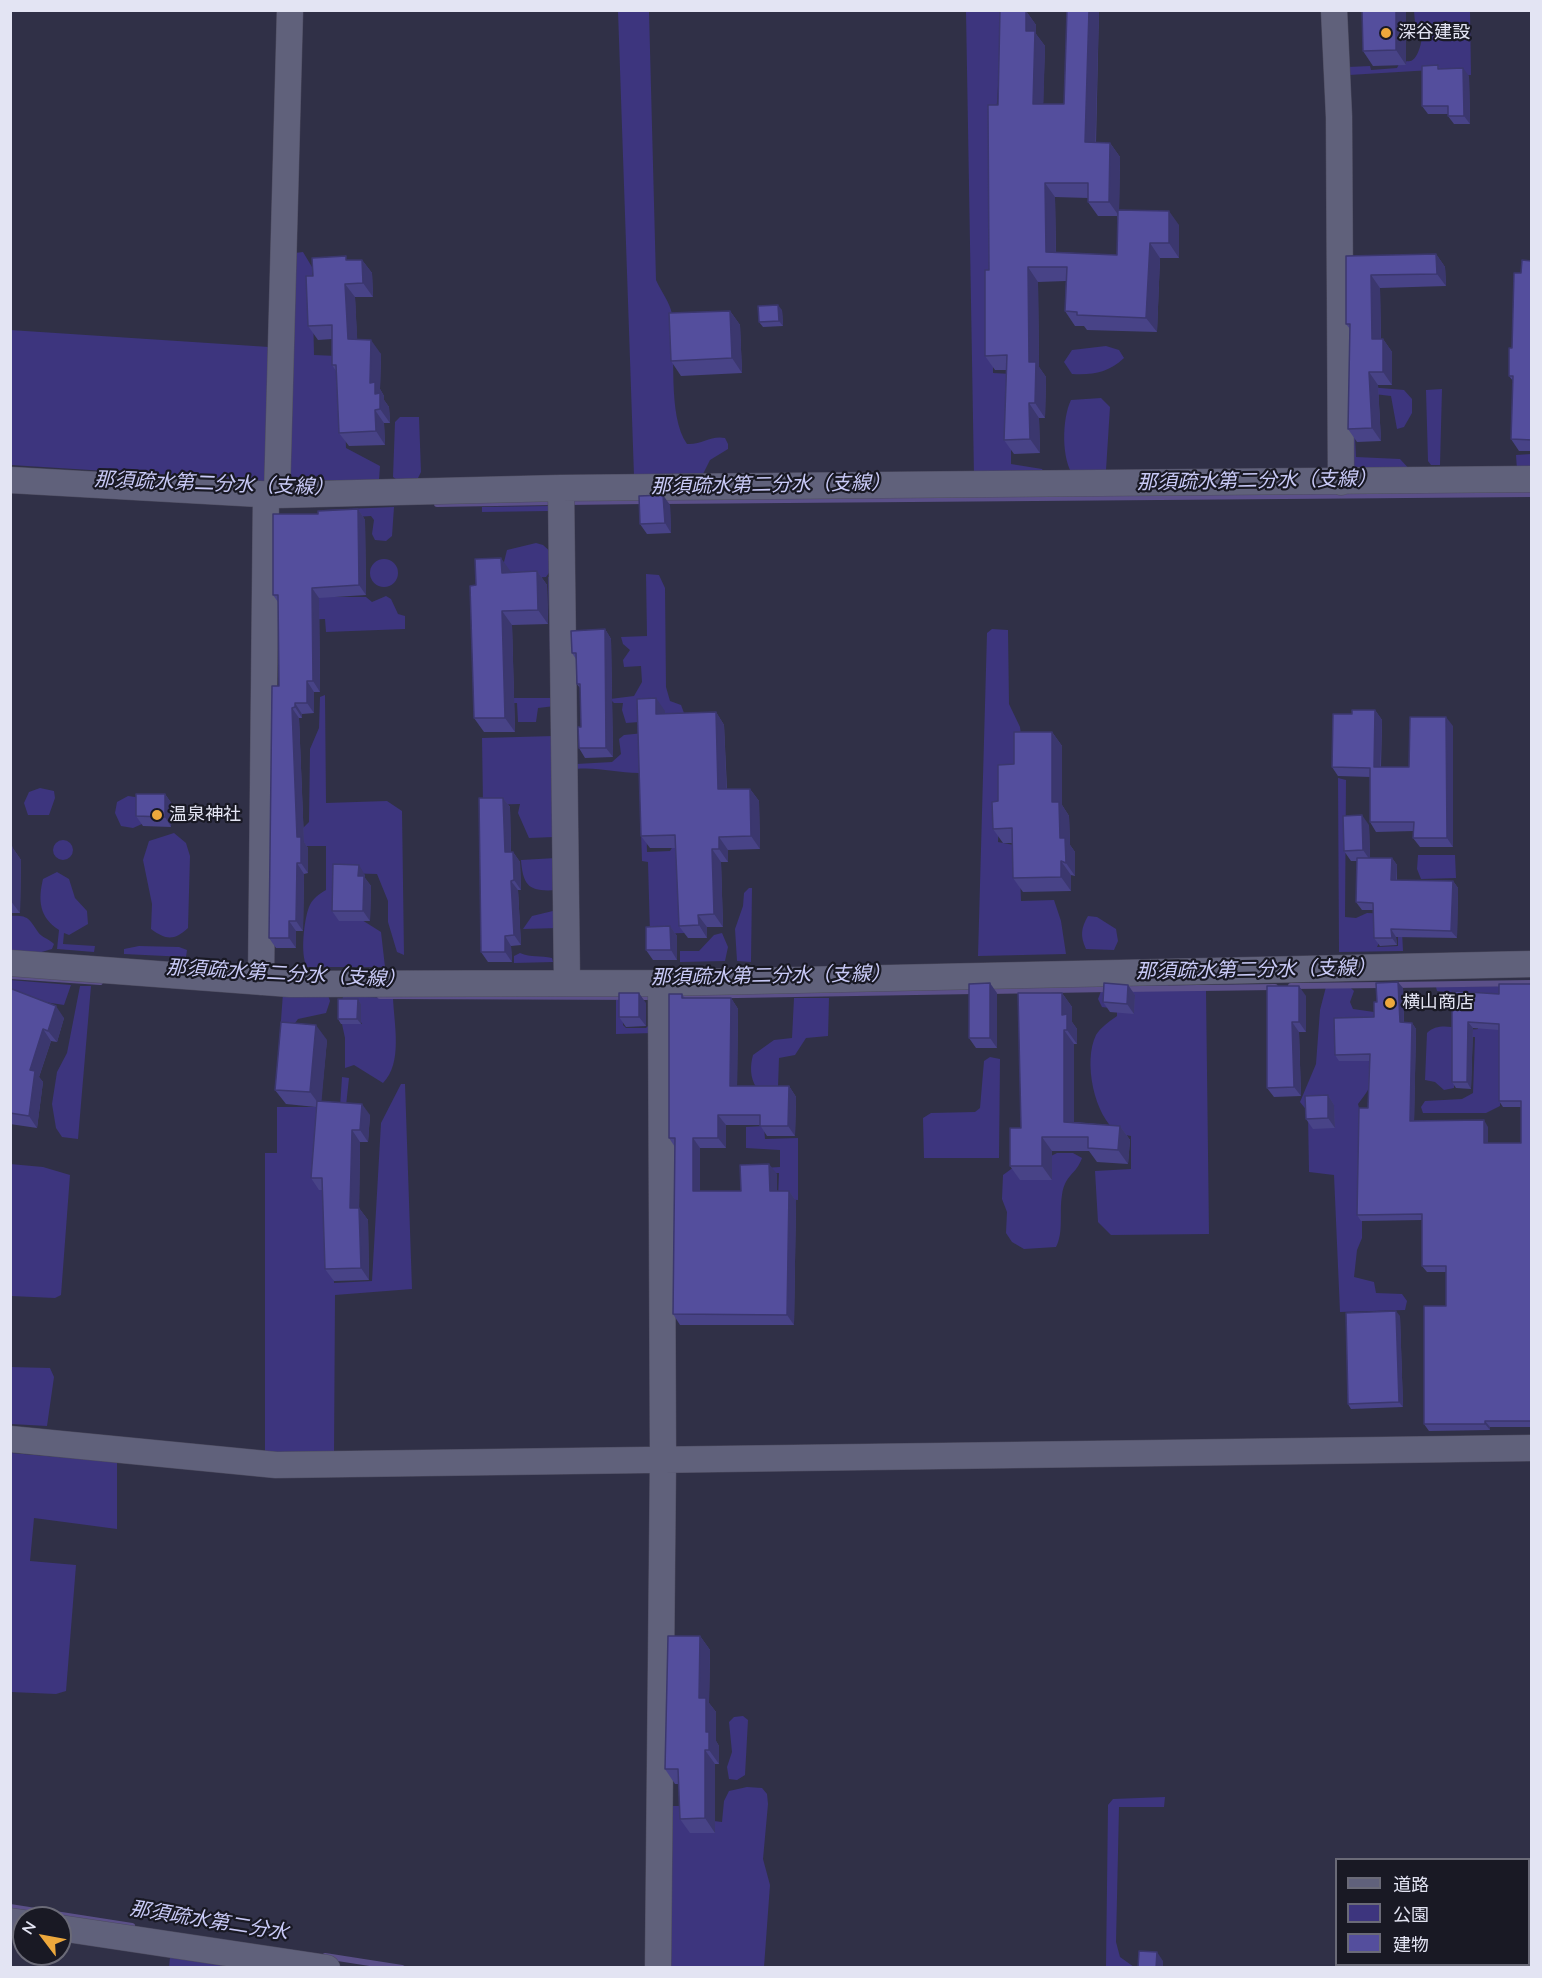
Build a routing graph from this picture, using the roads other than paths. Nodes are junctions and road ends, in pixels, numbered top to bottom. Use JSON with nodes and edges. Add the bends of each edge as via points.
{"nodes":[{"id":1,"x":290,"y":10,"type":"edge"},
{"id":2,"x":1334,"y":10,"type":"edge"},
{"id":3,"x":1532,"y":479,"type":"edge"},
{"id":4,"x":10,"y":480,"type":"edge"},
{"id":5,"x":1341,"y":482,"type":"junction"},
{"id":6,"x":561,"y":488,"type":"junction"},
{"id":7,"x":272,"y":495,"type":"junction"},
{"id":8,"x":10,"y":963,"type":"edge"},
{"id":9,"x":1532,"y":964,"type":"edge"},
{"id":10,"x":261,"y":982,"type":"junction"},
{"id":11,"x":567,"y":982,"type":"junction"},
{"id":12,"x":661,"y":983,"type":"junction"},
{"id":13,"x":10,"y":1439,"type":"edge"},
{"id":14,"x":1532,"y":1448,"type":"edge"},
{"id":15,"x":663,"y":1459,"type":"junction"},
{"id":16,"x":72,"y":1930,"type":"edge"},
{"id":17,"x":327,"y":1968,"type":"edge"},
{"id":18,"x":658,"y":1968,"type":"edge"}],
"edges":[{"from":1,"to":7,"type":"street"},
{"from":2,"to":5,"type":"street","via":[[1339,117]]},
{"from":3,"to":5,"type":"street"},
{"from":4,"to":7,"type":"street"},
{"from":5,"to":6,"type":"street"},
{"from":6,"to":7,"type":"street"},
{"from":6,"to":11,"type":"street"},
{"from":7,"to":10,"type":"street"},
{"from":8,"to":10,"type":"street"},
{"from":9,"to":12,"type":"street"},
{"from":10,"to":11,"type":"street"},
{"from":11,"to":12,"type":"street"},
{"from":12,"to":15,"type":"street"},
{"from":13,"to":15,"type":"street","via":[[276,1465]]},
{"from":14,"to":15,"type":"street"},
{"from":15,"to":18,"type":"street"},
{"from":16,"to":17,"type":"street"}]}
